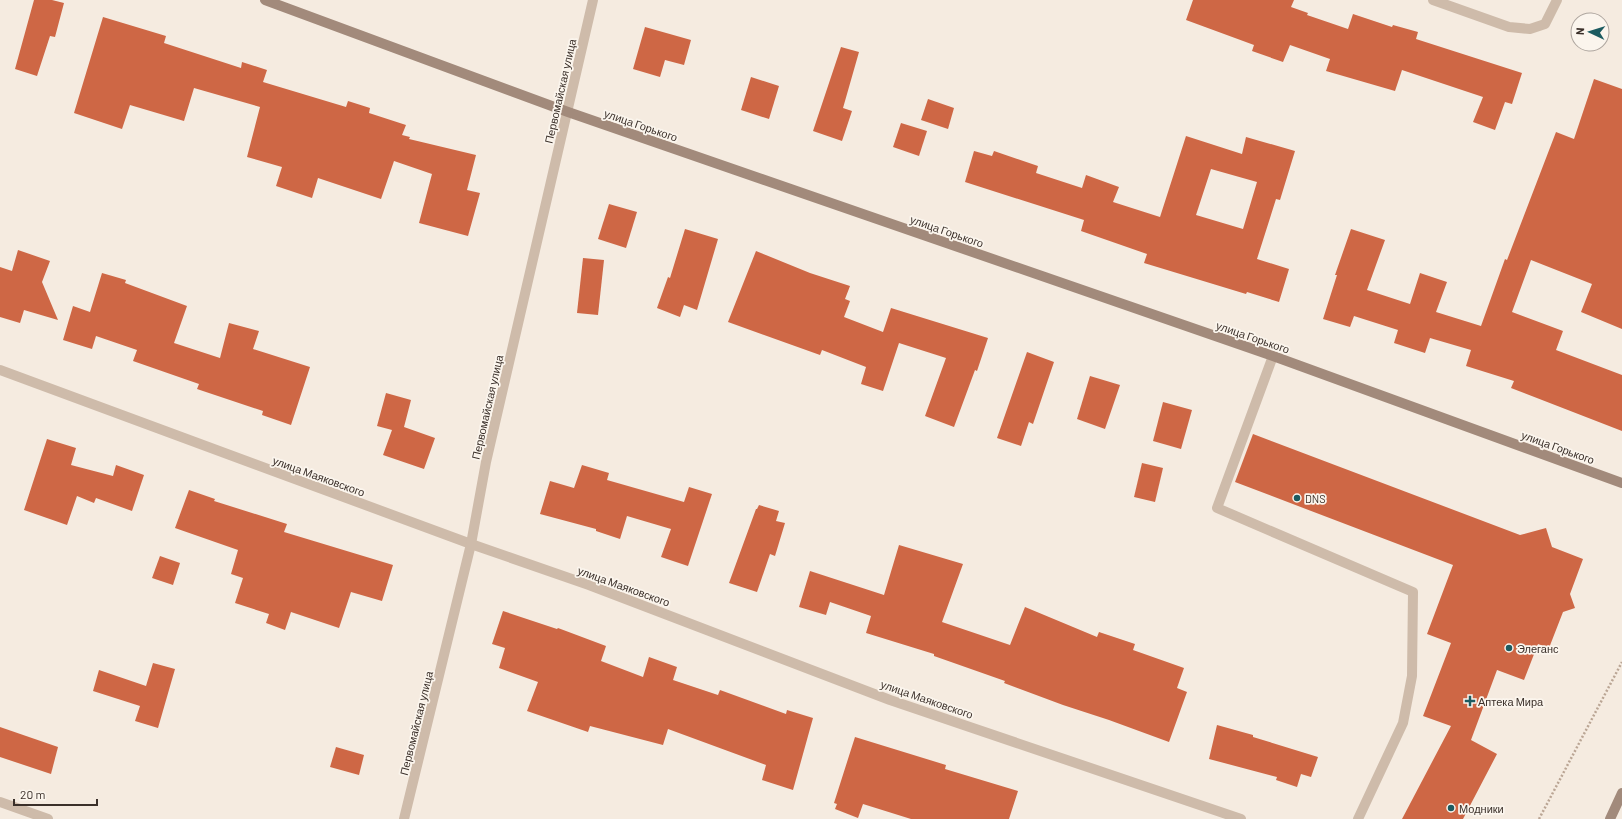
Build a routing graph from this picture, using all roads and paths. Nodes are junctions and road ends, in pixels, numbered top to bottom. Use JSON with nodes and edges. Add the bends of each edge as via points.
{"nodes":[{"id":1,"x":265,"y":0,"type":"edge"},
{"id":2,"x":593,"y":0,"type":"edge"},
{"id":3,"x":1434,"y":0,"type":"edge"},
{"id":4,"x":1557,"y":0,"type":"edge"},
{"id":5,"x":568,"y":112,"type":"junction"},
{"id":6,"x":1273,"y":356,"type":"junction"},
{"id":7,"x":0,"y":370,"type":"edge"},
{"id":8,"x":1622,"y":483,"type":"edge"},
{"id":9,"x":471,"y":544,"type":"junction"},
{"id":10,"x":1622,"y":662,"type":"edge"},
{"id":11,"x":1622,"y":793,"type":"edge"},
{"id":12,"x":0,"y":802,"type":"edge"},
{"id":13,"x":48,"y":819,"type":"edge"},
{"id":14,"x":404,"y":819,"type":"edge"},
{"id":15,"x":1241,"y":819,"type":"edge"},
{"id":16,"x":1358,"y":819,"type":"edge"},
{"id":17,"x":1539,"y":819,"type":"edge"},
{"id":18,"x":1610,"y":819,"type":"edge"}],
"edges":[{"from":1,"to":5,"type":"street","name":"улица Горького"},
{"from":2,"to":5,"type":"street","name":"Первомайская улица"},
{"from":3,"to":4,"type":"street","via":[[1509,27],[1530,29],[1545,24]]},
{"from":5,"to":6,"type":"street","name":"улица Горького"},
{"from":5,"to":9,"type":"street","name":"Первомайская улица","via":[[486,462]]},
{"from":6,"to":8,"type":"street","name":"улица Горького"},
{"from":6,"to":16,"type":"street","via":[[1217,508],[1413,592],[1412,676],[1403,723]]},
{"from":7,"to":9,"type":"street","name":"улица Маяковского"},
{"from":9,"to":14,"type":"street","name":"Первомайская улица"},
{"from":9,"to":15,"type":"street","name":"улица Маяковского","via":[[588,585],[890,700]]},
{"from":10,"to":17,"type":"path"},
{"from":11,"to":18,"type":"street"},
{"from":12,"to":13,"type":"street"}]}
